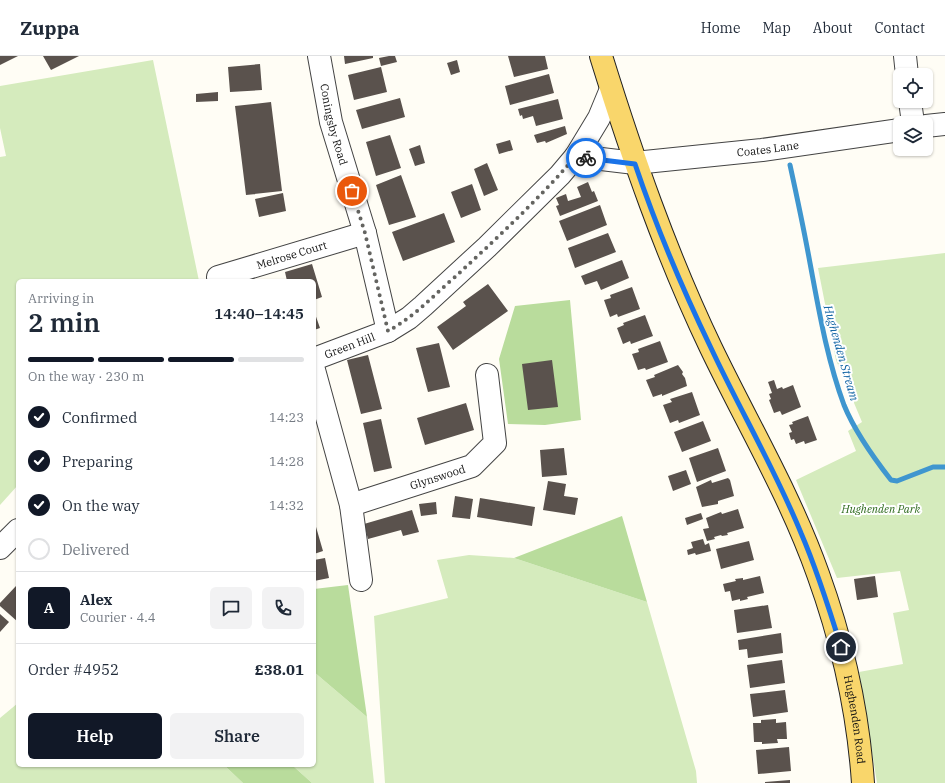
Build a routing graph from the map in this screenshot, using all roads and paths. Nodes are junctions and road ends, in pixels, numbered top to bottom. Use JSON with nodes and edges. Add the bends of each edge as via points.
{"nodes":[{"id":1,"x":319,"y":56,"type":"edge"},
{"id":2,"x":601,"y":56,"type":"edge"},
{"id":3,"x":905,"y":56,"type":"edge"},
{"id":4,"x":906,"y":68,"type":"edge"},
{"id":5,"x":611,"y":89,"type":"junction"},
{"id":6,"x":945,"y":124,"type":"edge"},
{"id":7,"x":933,"y":125,"type":"edge"},
{"id":8,"x":893,"y":131,"type":"edge"},
{"id":9,"x":576,"y":156,"type":"junction"},
{"id":10,"x":635,"y":164,"type":"junction"},
{"id":11,"x":365,"y":233,"type":"junction"},
{"id":12,"x":218,"y":277,"type":"dead end"},
{"id":13,"x":388,"y":331,"type":"junction"},
{"id":14,"x":316,"y":358,"type":"edge"},
{"id":15,"x":487,"y":375,"type":"dead end"},
{"id":16,"x":316,"y":377,"type":"edge"},
{"id":17,"x":352,"y":505,"type":"junction"},
{"id":18,"x":16,"y":532,"type":"edge"},
{"id":19,"x":0,"y":548,"type":"edge"},
{"id":20,"x":361,"y":580,"type":"dead end"},
{"id":21,"x":863,"y":783,"type":"edge"}],
"edges":[{"from":1,"to":11,"type":"street","name":"Coningsby Road","via":[[331,122]]},
{"from":2,"to":5,"type":"main road","name":"Hughenden Road"},
{"from":3,"to":4,"type":"street"},
{"from":5,"to":9,"type":"street","name":"Green Hill","via":[[599,118]]},
{"from":5,"to":10,"type":"main road","name":"Hughenden Road"},
{"from":6,"to":7,"type":"street"},
{"from":8,"to":10,"type":"street","name":"Coates Lane","via":[[762,150]]},
{"from":9,"to":10,"type":"street","name":"Coates Lane"},
{"from":9,"to":13,"type":"street","name":"Green Hill","via":[[487,247],[409,318]]},
{"from":10,"to":21,"type":"main road","name":"Hughenden Road","via":[[656,221],[708,341],[772,467],[818,574],[854,698]]},
{"from":11,"to":12,"type":"street","name":"Melrose Court"},
{"from":11,"to":13,"type":"street","name":"Coningsby Road"},
{"from":13,"to":14,"type":"street","name":"Green Hill"},
{"from":15,"to":17,"type":"street","name":"Glynswood","via":[[495,443],[472,466]]},
{"from":16,"to":17,"type":"street"},
{"from":17,"to":20,"type":"street"},
{"from":18,"to":19,"type":"street"}]}
